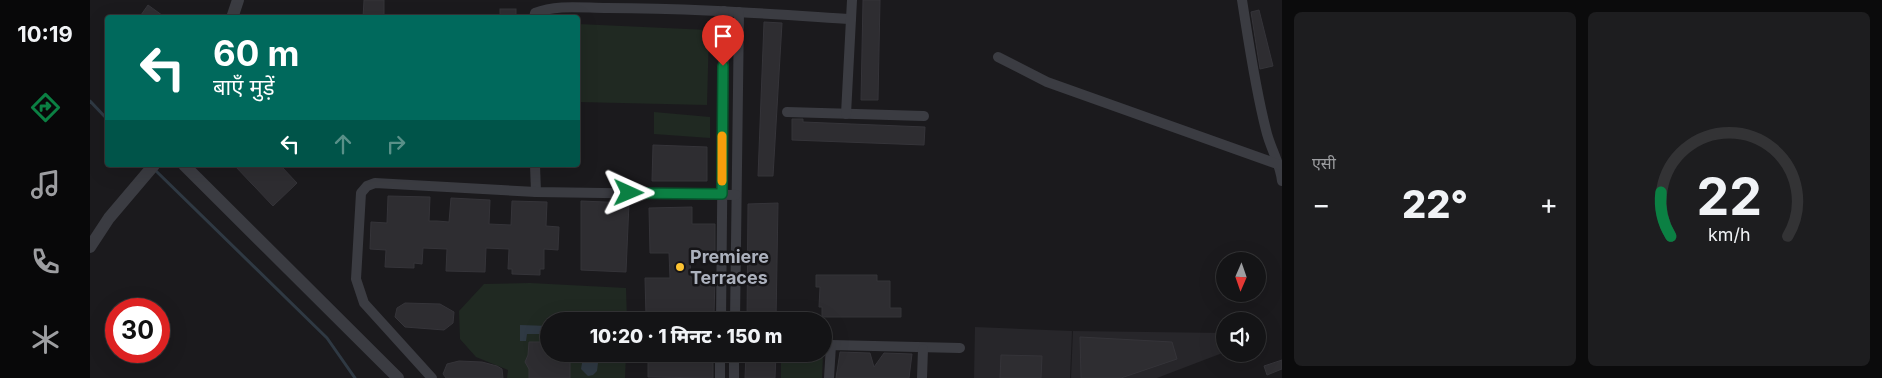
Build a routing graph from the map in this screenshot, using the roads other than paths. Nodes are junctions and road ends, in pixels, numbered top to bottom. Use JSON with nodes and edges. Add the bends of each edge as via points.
{"nodes":[{"id":1,"x":238,"y":0,"type":"edge"},
{"id":2,"x":852,"y":0,"type":"edge"},
{"id":3,"x":1242,"y":0,"type":"edge"},
{"id":4,"x":724,"y":11,"type":"junction"},
{"id":5,"x":739,"y":12,"type":"junction"},
{"id":6,"x":233,"y":15,"type":"edge"},
{"id":7,"x":535,"y":15,"type":"edge"},
{"id":8,"x":851,"y":19,"type":"junction"},
{"id":9,"x":998,"y":57,"type":"dead end"},
{"id":10,"x":787,"y":112,"type":"dead end"},
{"id":11,"x":846,"y":114,"type":"junction"},
{"id":12,"x":924,"y":116,"type":"dead end"},
{"id":13,"x":1280,"y":165,"type":"junction"},
{"id":14,"x":186,"y":167,"type":"edge"},
{"id":15,"x":535,"y":167,"type":"edge"},
{"id":16,"x":151,"y":168,"type":"edge"},
{"id":17,"x":1282,"y":181,"type":"edge"},
{"id":18,"x":536,"y":192,"type":"junction"},
{"id":19,"x":722,"y":194,"type":"junction"},
{"id":20,"x":736,"y":195,"type":"junction"},
{"id":21,"x":90,"y":247,"type":"edge"},
{"id":22,"x":721,"y":312,"type":"edge"},
{"id":23,"x":735,"y":312,"type":"edge"},
{"id":24,"x":960,"y":348,"type":"dead end"},
{"id":25,"x":923,"y":349,"type":"junction"},
{"id":26,"x":720,"y":362,"type":"edge"},
{"id":27,"x":734,"y":362,"type":"edge"},
{"id":28,"x":398,"y":378,"type":"edge"},
{"id":29,"x":432,"y":378,"type":"edge"},
{"id":30,"x":720,"y":378,"type":"edge"},
{"id":31,"x":734,"y":378,"type":"edge"},
{"id":32,"x":829,"y":378,"type":"edge"},
{"id":33,"x":922,"y":378,"type":"edge"}],
"edges":[{"from":1,"to":6,"type":"street"},
{"from":2,"to":8,"type":"street"},
{"from":3,"to":13,"type":"street","via":[[1254,82],[1266,133]]},
{"from":4,"to":5,"type":"street"},
{"from":4,"to":7,"type":"street","via":[[547,8]]},
{"from":4,"to":19,"type":"street"},
{"from":5,"to":8,"type":"street"},
{"from":5,"to":20,"type":"street"},
{"from":8,"to":11,"type":"street"},
{"from":9,"to":13,"type":"street","via":[[1047,82]]},
{"from":10,"to":11,"type":"street"},
{"from":11,"to":12,"type":"street"},
{"from":13,"to":17,"type":"street"},
{"from":14,"to":28,"type":"street"},
{"from":15,"to":18,"type":"street"},
{"from":16,"to":21,"type":"street"},
{"from":18,"to":19,"type":"street"},
{"from":18,"to":29,"type":"street","via":[[375,183],[361,193],[356,279],[364,303]]},
{"from":19,"to":20,"type":"street"},
{"from":19,"to":22,"type":"street"},
{"from":20,"to":23,"type":"street"},
{"from":24,"to":25,"type":"street"},
{"from":25,"to":32,"type":"street","via":[[831,345]]},
{"from":25,"to":33,"type":"street"},
{"from":26,"to":30,"type":"street"},
{"from":27,"to":31,"type":"street"}]}
